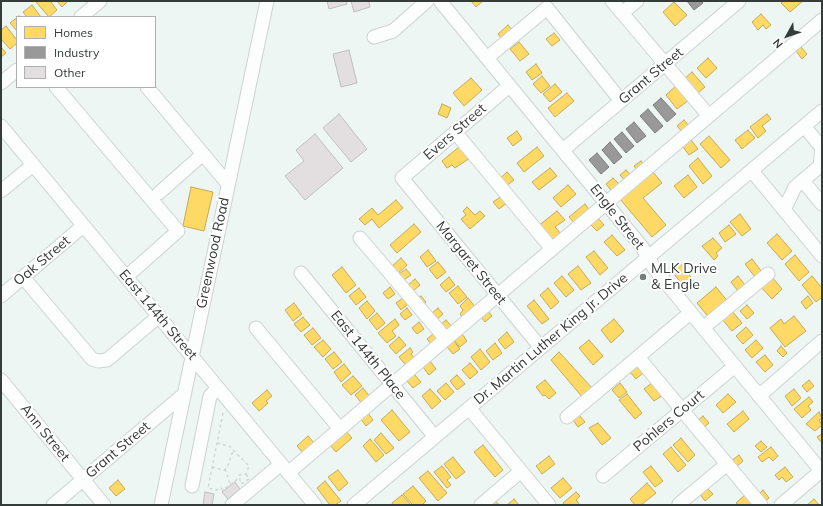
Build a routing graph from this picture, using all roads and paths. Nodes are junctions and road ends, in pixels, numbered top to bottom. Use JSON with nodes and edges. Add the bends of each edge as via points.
{"nodes":[{"id":1,"x":100,"y":1,"type":"edge"},
{"id":2,"x":267,"y":1,"type":"edge"},
{"id":3,"x":428,"y":1,"type":"edge"},
{"id":4,"x":440,"y":1,"type":"edge"},
{"id":5,"x":612,"y":1,"type":"edge"},
{"id":6,"x":637,"y":1,"type":"edge"},
{"id":7,"x":740,"y":1,"type":"edge"},
{"id":8,"x":622,"y":13,"type":"junction"},
{"id":9,"x":86,"y":16,"type":"edge"},
{"id":10,"x":822,"y":20,"type":"edge"},
{"id":11,"x":374,"y":37,"type":"dead end"},
{"id":12,"x":487,"y":58,"type":"junction"},
{"id":13,"x":665,"y":64,"type":"junction"},
{"id":14,"x":16,"y":71,"type":"edge"},
{"id":15,"x":1,"y":83,"type":"edge"},
{"id":16,"x":509,"y":86,"type":"junction"},
{"id":17,"x":57,"y":88,"type":"edge"},
{"id":18,"x":149,"y":88,"type":"edge"},
{"id":19,"x":621,"y":102,"type":"junction"},
{"id":20,"x":822,"y":111,"type":"edge"},
{"id":21,"x":709,"y":116,"type":"junction"},
{"id":22,"x":1,"y":126,"type":"edge"},
{"id":23,"x":804,"y":126,"type":"junction"},
{"id":24,"x":455,"y":132,"type":"junction"},
{"id":25,"x":822,"y":148,"type":"edge"},
{"id":26,"x":563,"y":150,"type":"junction"},
{"id":27,"x":203,"y":154,"type":"junction"},
{"id":28,"x":33,"y":164,"type":"junction"},
{"id":29,"x":752,"y":170,"type":"junction"},
{"id":30,"x":402,"y":178,"type":"joint"},
{"id":31,"x":803,"y":181,"type":"junction"},
{"id":32,"x":228,"y":184,"type":"junction"},
{"id":33,"x":1,"y":191,"type":"edge"},
{"id":34,"x":159,"y":193,"type":"dead end"},
{"id":35,"x":606,"y":203,"type":"junction"},
{"id":36,"x":822,"y":204,"type":"edge"},
{"id":37,"x":784,"y":210,"type":"junction"},
{"id":38,"x":83,"y":226,"type":"junction"},
{"id":39,"x":360,"y":238,"type":"dead end"},
{"id":40,"x":552,"y":249,"type":"junction"},
{"id":41,"x":822,"y":256,"type":"edge"},
{"id":42,"x":648,"y":258,"type":"junction"},
{"id":43,"x":301,"y":273,"type":"dead end"},
{"id":44,"x":768,"y":274,"type":"dead end"},
{"id":45,"x":23,"y":277,"type":"junction"},
{"id":46,"x":126,"y":277,"type":"junction"},
{"id":47,"x":498,"y":295,"type":"junction"},
{"id":48,"x":1,"y":296,"type":"edge"},
{"id":49,"x":690,"y":312,"type":"junction"},
{"id":50,"x":158,"y":316,"type":"junction"},
{"id":51,"x":256,"y":328,"type":"dead end"},
{"id":52,"x":703,"y":328,"type":"junction"},
{"id":53,"x":446,"y":339,"type":"junction"},
{"id":54,"x":822,"y":341,"type":"edge"},
{"id":55,"x":541,"y":348,"type":"junction"},
{"id":56,"x":192,"y":356,"type":"junction"},
{"id":57,"x":638,"y":357,"type":"junction"},
{"id":58,"x":735,"y":366,"type":"junction"},
{"id":59,"x":1,"y":380,"type":"edge"},
{"id":60,"x":392,"y":384,"type":"junction"},
{"id":61,"x":218,"y":388,"type":"junction"},
{"id":62,"x":183,"y":396,"type":"junction"},
{"id":63,"x":759,"y":396,"type":"junction"},
{"id":64,"x":224,"y":407,"type":"dead end"},
{"id":65,"x":469,"y":408,"type":"junction"},
{"id":66,"x":682,"y":410,"type":"junction"},
{"id":67,"x":568,"y":417,"type":"dead end"},
{"id":68,"x":340,"y":429,"type":"junction"},
{"id":69,"x":435,"y":437,"type":"junction"},
{"id":70,"x":217,"y":443,"type":"junction"},
{"id":71,"x":233,"y":450,"type":"junction"},
{"id":72,"x":727,"y":464,"type":"junction"},
{"id":73,"x":820,"y":465,"type":"edge"},
{"id":74,"x":212,"y":467,"type":"junction"},
{"id":75,"x":225,"y":469,"type":"junction"},
{"id":76,"x":285,"y":469,"type":"junction"},
{"id":77,"x":521,"y":471,"type":"junction"},
{"id":78,"x":246,"y":474,"type":"junction"},
{"id":79,"x":603,"y":476,"type":"dead end"},
{"id":80,"x":239,"y":478,"type":"junction"},
{"id":81,"x":83,"y":480,"type":"junction"},
{"id":82,"x":230,"y":484,"type":"junction"},
{"id":83,"x":192,"y":486,"type":"dead end"},
{"id":84,"x":679,"y":504,"type":"edge"},
{"id":85,"x":53,"y":505,"type":"edge"},
{"id":86,"x":104,"y":505,"type":"edge"},
{"id":87,"x":161,"y":505,"type":"edge"},
{"id":88,"x":232,"y":505,"type":"edge"},
{"id":89,"x":315,"y":505,"type":"edge"},
{"id":90,"x":354,"y":505,"type":"edge"},
{"id":91,"x":481,"y":505,"type":"edge"},
{"id":92,"x":549,"y":505,"type":"edge"},
{"id":93,"x":761,"y":505,"type":"edge"},
{"id":94,"x":781,"y":505,"type":"edge"}],
"edges":[{"from":1,"to":9,"type":"street"},
{"from":2,"to":32,"type":"street","name":"Greenwood Road"},
{"from":3,"to":11,"type":"street","via":[[393,31]]},
{"from":4,"to":12,"type":"street","name":"Engle Street"},
{"from":5,"to":8,"type":"street"},
{"from":6,"to":8,"type":"street"},
{"from":7,"to":13,"type":"street","name":"Grant Street"},
{"from":8,"to":13,"type":"street"},
{"from":10,"to":21,"type":"street"},
{"from":12,"to":16,"type":"street","name":"Engle Street"},
{"from":12,"to":19,"type":"street","via":[[547,8]]},
{"from":13,"to":19,"type":"street","name":"Grant Street"},
{"from":13,"to":21,"type":"street"},
{"from":14,"to":15,"type":"street"},
{"from":16,"to":24,"type":"street","name":"Evers Street"},
{"from":16,"to":26,"type":"street","name":"Engle Street"},
{"from":17,"to":46,"type":"street","via":[[178,231]]},
{"from":18,"to":27,"type":"street"},
{"from":19,"to":26,"type":"street","name":"Grant Street"},
{"from":20,"to":23,"type":"street","name":"Dr. Martin Luther King Jr. Drive"},
{"from":21,"to":35,"type":"street"},
{"from":22,"to":28,"type":"street","name":"East 144th Street"},
{"from":23,"to":25,"type":"street"},
{"from":23,"to":29,"type":"street","name":"Dr. Martin Luther King Jr. Drive"},
{"from":24,"to":30,"type":"street","name":"Evers Street"},
{"from":24,"to":40,"type":"street"},
{"from":25,"to":31,"type":"street","via":[[820,166]]},
{"from":26,"to":35,"type":"street","name":"Engle Street"},
{"from":27,"to":32,"type":"street"},
{"from":27,"to":34,"type":"street"},
{"from":28,"to":33,"type":"street"},
{"from":28,"to":38,"type":"street","name":"East 144th Street"},
{"from":29,"to":37,"type":"street"},
{"from":29,"to":42,"type":"street","name":"Dr. Martin Luther King Jr. Drive"},
{"from":30,"to":47,"type":"street","name":"Margaret Street"},
{"from":31,"to":36,"type":"street"},
{"from":31,"to":37,"type":"street","via":[[795,187]]},
{"from":32,"to":56,"type":"street","name":"Greenwood Road"},
{"from":35,"to":40,"type":"street"},
{"from":35,"to":42,"type":"street","name":"Engle Street"},
{"from":37,"to":41,"type":"street"},
{"from":38,"to":45,"type":"street","name":"Oak Street"},
{"from":38,"to":46,"type":"street","name":"East 144th Street"},
{"from":39,"to":53,"type":"street"},
{"from":40,"to":47,"type":"street"},
{"from":42,"to":49,"type":"street","name":"Engle Street"},
{"from":42,"to":55,"type":"street","name":"Dr. Martin Luther King Jr. Drive"},
{"from":43,"to":60,"type":"street","name":"East 144th Place"},
{"from":44,"to":52,"type":"street"},
{"from":45,"to":48,"type":"street","name":"Oak Street"},
{"from":45,"to":50,"type":"street","via":[[92,359],[98,361],[107,360]]},
{"from":46,"to":50,"type":"street","name":"East 144th Street"},
{"from":47,"to":53,"type":"street"},
{"from":47,"to":55,"type":"street","name":"Margaret Street"},
{"from":49,"to":52,"type":"street","name":"Engle Street"},
{"from":49,"to":57,"type":"street"},
{"from":50,"to":56,"type":"street","name":"East 144th Street"},
{"from":51,"to":68,"type":"street"},
{"from":52,"to":58,"type":"street","name":"Engle Street"},
{"from":53,"to":60,"type":"street"},
{"from":54,"to":63,"type":"street"},
{"from":55,"to":65,"type":"street","name":"Dr. Martin Luther King Jr. Drive"},
{"from":56,"to":61,"type":"street","name":"East 144th Street"},
{"from":56,"to":62,"type":"street","name":"Greenwood Road"},
{"from":57,"to":66,"type":"street"},
{"from":57,"to":67,"type":"street"},
{"from":58,"to":63,"type":"street","name":"Engle Street"},
{"from":58,"to":66,"type":"street","name":"Pohlers Court"},
{"from":59,"to":81,"type":"street","name":"Ann Street"},
{"from":60,"to":68,"type":"street"},
{"from":60,"to":69,"type":"street","name":"East 144th Place"},
{"from":61,"to":76,"type":"street","name":"East 144th Street"},
{"from":61,"to":83,"type":"street","via":[[210,396]]},
{"from":62,"to":81,"type":"street","name":"Grant Street"},
{"from":62,"to":87,"type":"street","name":"Greenwood Road"},
{"from":63,"to":73,"type":"street","name":"Engle Street"},
{"from":64,"to":70,"type":"path"},
{"from":65,"to":69,"type":"street","name":"Dr. Martin Luther King Jr. Drive"},
{"from":65,"to":77,"type":"street"},
{"from":66,"to":72,"type":"street"},
{"from":66,"to":79,"type":"street","name":"Pohlers Court"},
{"from":68,"to":76,"type":"street"},
{"from":69,"to":90,"type":"street","name":"Dr. Martin Luther King Jr. Drive"},
{"from":70,"to":71,"type":"path","via":[[229,446]]},
{"from":70,"to":74,"type":"path"},
{"from":71,"to":75,"type":"path","via":[[229,466]]},
{"from":71,"to":78,"type":"path","via":[[249,466]]},
{"from":72,"to":84,"type":"street"},
{"from":72,"to":93,"type":"street"},
{"from":73,"to":94,"type":"street"},
{"from":74,"to":75,"type":"path"},
{"from":74,"to":82,"type":"path","via":[[208,488],[223,490]]},
{"from":75,"to":82,"type":"path"},
{"from":76,"to":88,"type":"street"},
{"from":76,"to":89,"type":"street","name":"East 144th Street"},
{"from":77,"to":91,"type":"street"},
{"from":77,"to":92,"type":"street"},
{"from":78,"to":80,"type":"path","via":[[241,474]]},
{"from":78,"to":80,"type":"path","via":[[249,479],[243,484]]},
{"from":80,"to":82,"type":"path"},
{"from":81,"to":85,"type":"street","name":"Grant Street"},
{"from":81,"to":86,"type":"street","name":"Ann Street"}]}
